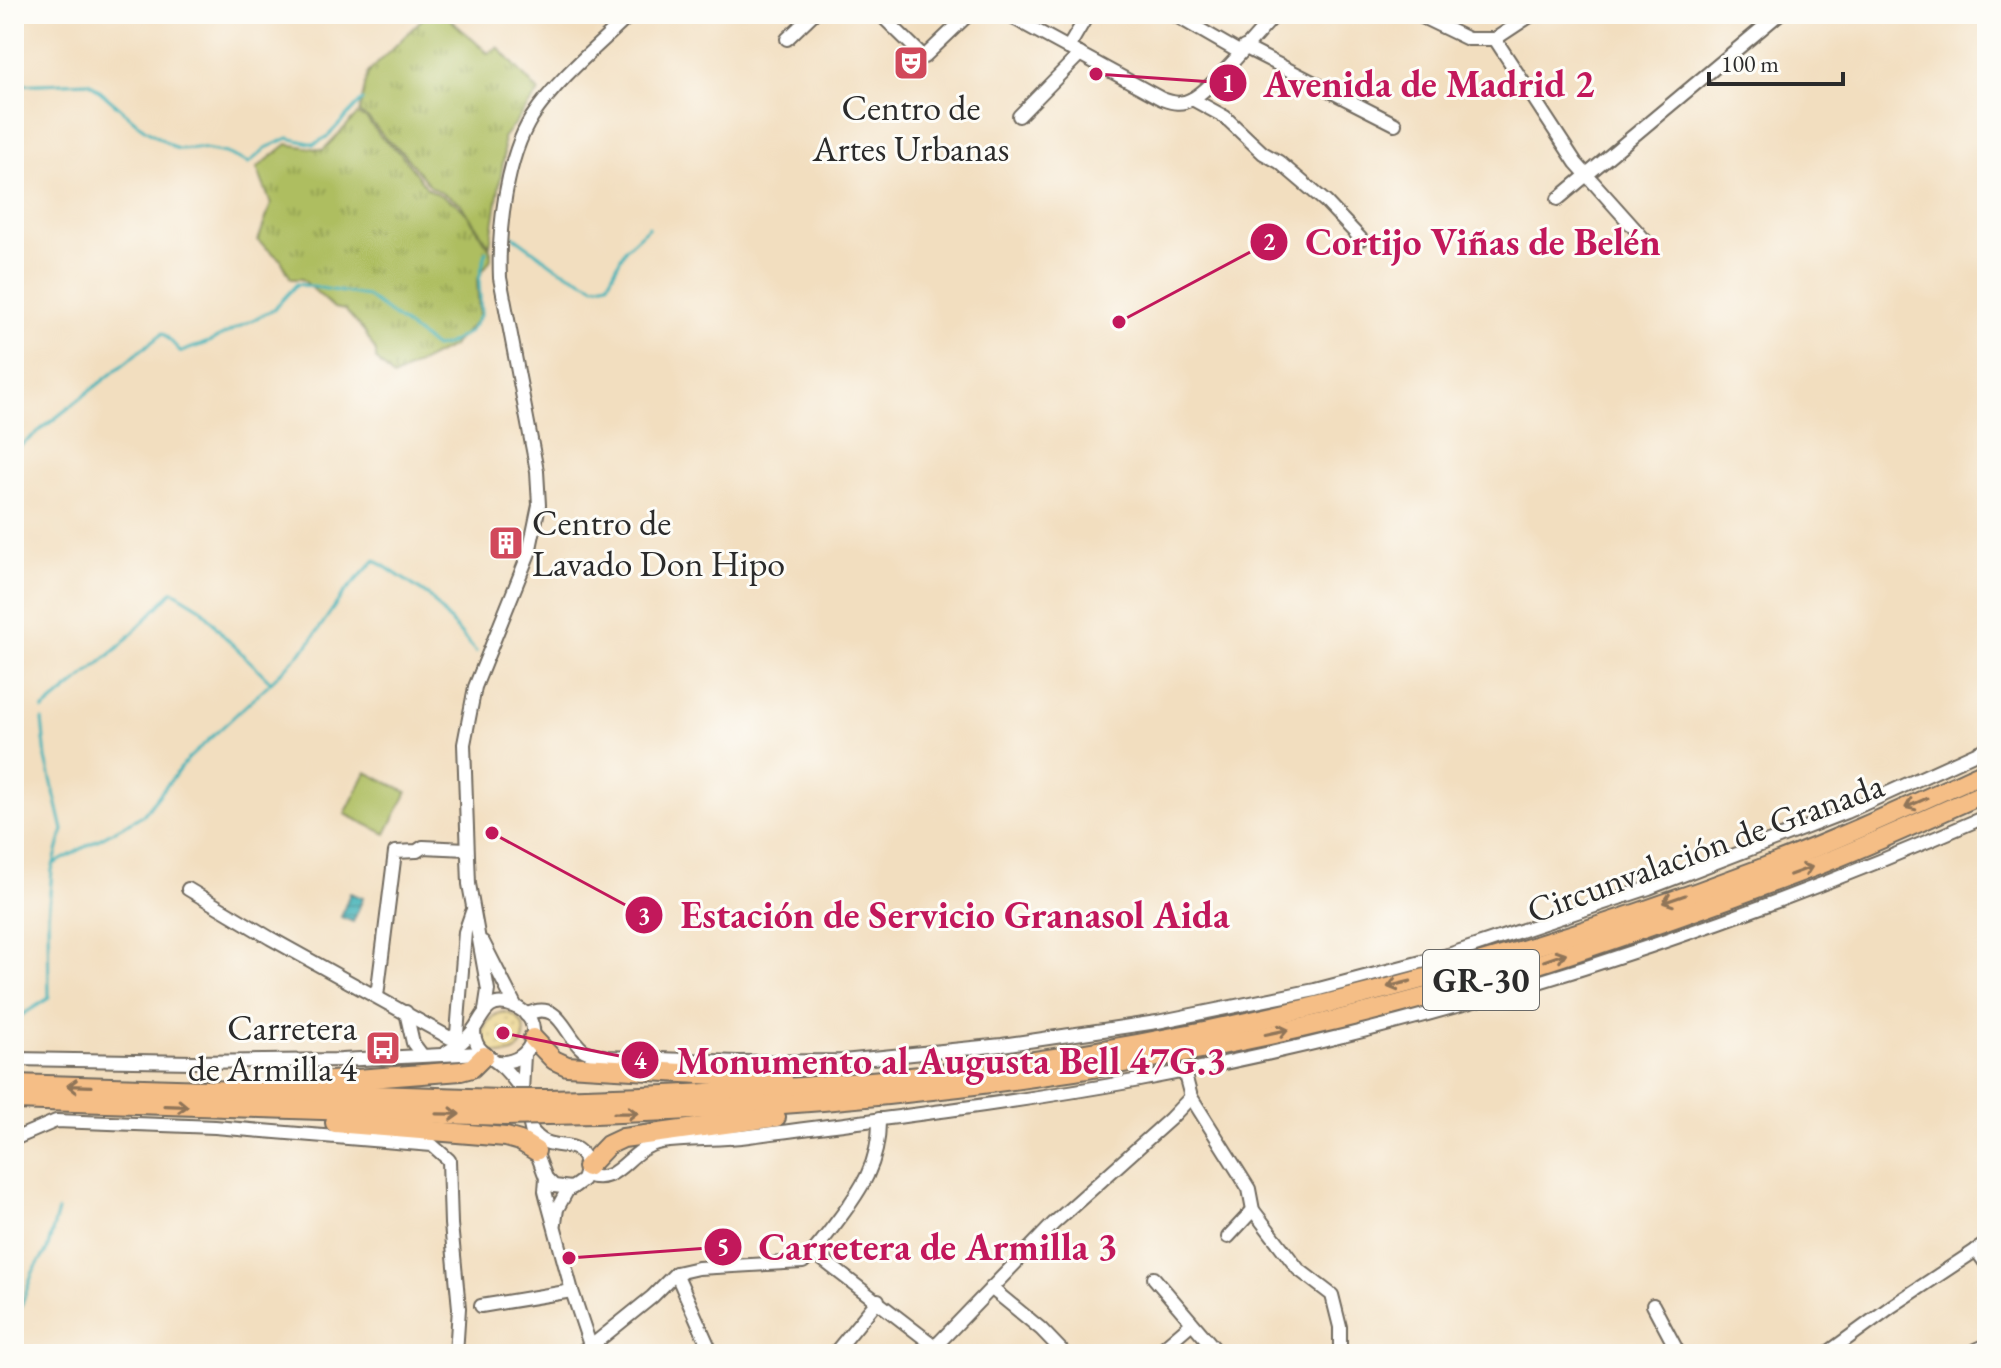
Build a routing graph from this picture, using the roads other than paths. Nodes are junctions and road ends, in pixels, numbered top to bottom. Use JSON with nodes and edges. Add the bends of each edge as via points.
{"nodes":[{"id":1,"x":631,"y":14,"type":"edge"},
{"id":2,"x":813,"y":14,"type":"edge"},
{"id":3,"x":880,"y":14,"type":"edge"},
{"id":4,"x":969,"y":14,"type":"edge"},
{"id":5,"x":1006,"y":14,"type":"edge"},
{"id":6,"x":1088,"y":14,"type":"edge"},
{"id":7,"x":1173,"y":14,"type":"edge"},
{"id":8,"x":1276,"y":14,"type":"edge"},
{"id":9,"x":1416,"y":14,"type":"edge"},
{"id":10,"x":1533,"y":14,"type":"edge"},
{"id":11,"x":1779,"y":14,"type":"edge"},
{"id":12,"x":787,"y":39,"type":"dead end"},
{"id":13,"x":1495,"y":39,"type":"junction"},
{"id":14,"x":1242,"y":50,"type":"junction"},
{"id":15,"x":1074,"y":51,"type":"junction"},
{"id":16,"x":1192,"y":99,"type":"junction"},
{"id":17,"x":1019,"y":116,"type":"dead end"},
{"id":18,"x":1395,"y":124,"type":"dead end"},
{"id":19,"x":1585,"y":175,"type":"junction"},
{"id":20,"x":1558,"y":199,"type":"dead end"},
{"id":21,"x":1361,"y":239,"type":"dead end"},
{"id":22,"x":1652,"y":248,"type":"dead end"},
{"id":23,"x":1987,"y":748,"type":"edge"},
{"id":24,"x":1987,"y":771,"type":"edge"},
{"id":25,"x":1987,"y":792,"type":"edge"},
{"id":26,"x":1987,"y":816,"type":"edge"},
{"id":27,"x":467,"y":849,"type":"junction"},
{"id":28,"x":188,"y":889,"type":"dead end"},
{"id":29,"x":473,"y":909,"type":"junction"},
{"id":30,"x":477,"y":928,"type":"junction"},
{"id":31,"x":377,"y":996,"type":"junction"},
{"id":32,"x":485,"y":1010,"type":"junction"},
{"id":33,"x":521,"y":1011,"type":"junction"},
{"id":34,"x":406,"y":1012,"type":"junction"},
{"id":35,"x":408,"y":1028,"type":"junction"},
{"id":36,"x":474,"y":1029,"type":"junction"},
{"id":37,"x":533,"y":1038,"type":"junction"},
{"id":38,"x":14,"y":1051,"type":"edge"},
{"id":39,"x":442,"y":1054,"type":"junction"},
{"id":40,"x":422,"y":1055,"type":"junction"},
{"id":41,"x":524,"y":1055,"type":"junction"},
{"id":42,"x":397,"y":1057,"type":"junction"},
{"id":43,"x":488,"y":1057,"type":"junction"},
{"id":44,"x":21,"y":1059,"type":"edge"},
{"id":45,"x":1184,"y":1071,"type":"junction"},
{"id":46,"x":14,"y":1084,"type":"edge"},
{"id":47,"x":841,"y":1084,"type":"junction"},
{"id":48,"x":522,"y":1091,"type":"junction"},
{"id":49,"x":891,"y":1095,"type":"junction"},
{"id":50,"x":1191,"y":1097,"type":"junction"},
{"id":51,"x":234,"y":1099,"type":"junction"},
{"id":52,"x":14,"y":1100,"type":"edge"},
{"id":53,"x":548,"y":1107,"type":"junction"},
{"id":54,"x":879,"y":1119,"type":"junction"},
{"id":55,"x":531,"y":1129,"type":"junction"},
{"id":56,"x":14,"y":1139,"type":"edge"},
{"id":57,"x":556,"y":1147,"type":"junction"},
{"id":58,"x":541,"y":1165,"type":"junction"},
{"id":59,"x":586,"y":1171,"type":"junction"},
{"id":60,"x":568,"y":1189,"type":"junction"},
{"id":61,"x":1253,"y":1210,"type":"junction"},
{"id":62,"x":555,"y":1224,"type":"junction"},
{"id":63,"x":1228,"y":1237,"type":"dead end"},
{"id":64,"x":1982,"y":1246,"type":"edge"},
{"id":65,"x":814,"y":1253,"type":"junction"},
{"id":66,"x":1987,"y":1265,"type":"edge"},
{"id":67,"x":676,"y":1273,"type":"junction"},
{"id":68,"x":1154,"y":1278,"type":"dead end"},
{"id":69,"x":991,"y":1288,"type":"junction"},
{"id":70,"x":572,"y":1291,"type":"junction"},
{"id":71,"x":878,"y":1300,"type":"junction"},
{"id":72,"x":1653,"y":1305,"type":"dead end"},
{"id":73,"x":481,"y":1306,"type":"dead end"},
{"id":74,"x":1192,"y":1323,"type":"junction"},
{"id":75,"x":1987,"y":1345,"type":"edge"},
{"id":76,"x":592,"y":1351,"type":"edge"},
{"id":77,"x":936,"y":1351,"type":"edge"},
{"id":78,"x":456,"y":1354,"type":"edge"},
{"id":79,"x":576,"y":1354,"type":"edge"},
{"id":80,"x":712,"y":1354,"type":"edge"},
{"id":81,"x":834,"y":1354,"type":"edge"},
{"id":82,"x":1065,"y":1354,"type":"edge"},
{"id":83,"x":1156,"y":1354,"type":"edge"},
{"id":84,"x":1219,"y":1354,"type":"edge"},
{"id":85,"x":1340,"y":1354,"type":"edge"},
{"id":86,"x":1679,"y":1354,"type":"edge"},
{"id":87,"x":1826,"y":1354,"type":"edge"},
{"id":88,"x":1967,"y":1354,"type":"edge"}],
"edges":[{"from":1,"to":27,"type":"street","via":[[545,100],[524,133],[512,166],[500,278],[539,505],[529,553],[470,704],[464,744]]},
{"from":2,"to":12,"type":"street"},
{"from":3,"to":4,"type":"street","via":[[924,57]]},
{"from":5,"to":15,"type":"street"},
{"from":6,"to":15,"type":"street"},
{"from":7,"to":14,"type":"street"},
{"from":8,"to":14,"type":"street"},
{"from":9,"to":13,"type":"street","via":[[1468,39]]},
{"from":10,"to":13,"type":"street"},
{"from":11,"to":19,"type":"street"},
{"from":13,"to":19,"type":"street"},
{"from":14,"to":16,"type":"street"},
{"from":14,"to":18,"type":"street"},
{"from":15,"to":16,"type":"street","via":[[1162,99],[1176,104]]},
{"from":15,"to":17,"type":"street"},
{"from":16,"to":21,"type":"street","via":[[1225,117],[1326,202]]},
{"from":19,"to":20,"type":"street"},
{"from":19,"to":22,"type":"street"},
{"from":23,"to":33,"type":"street","via":[[1846,812],[1649,888],[1448,955],[1315,990],[1157,1022],[843,1061],[737,1062],[593,1054],[557,1016]]},
{"from":24,"to":47,"type":"highway","name":"Circunvalación de Granada","number":"GR-30","one_way":true,"via":[[1761,869],[1412,981],[1137,1043]]},
{"from":49,"to":25,"type":"highway","name":"Circunvalación de Granada","number":"GR-30","one_way":true,"via":[[1178,1053],[1512,972],[1818,865]]},
{"from":26,"to":45,"type":"street","via":[[1879,863],[1638,951],[1433,1012]]},
{"from":27,"to":29,"type":"street"},
{"from":27,"to":31,"type":"street","via":[[395,852]]},
{"from":28,"to":31,"type":"street"},
{"from":29,"to":30,"type":"street"},
{"from":29,"to":34,"type":"street","via":[[465,932],[457,1034],[450,1038]]},
{"from":30,"to":32,"type":"street","via":[[488,990]]},
{"from":30,"to":33,"type":"street"},
{"from":31,"to":34,"type":"street"},
{"from":32,"to":33,"type":"street","via":[[502,1004]]},
{"from":32,"to":36,"type":"street"},
{"from":33,"to":37,"type":"street","via":[[531,1022]]},
{"from":34,"to":35,"type":"street"},
{"from":35,"to":40,"type":"street"},
{"from":35,"to":42,"type":"street","via":[[406,1046]]},
{"from":36,"to":39,"type":"street"},
{"from":36,"to":43,"type":"street","via":[[477,1046]]},
{"from":37,"to":41,"type":"street"},
{"from":37,"to":47,"type":"highway","via":[[567,1066],[812,1078]]},
{"from":38,"to":44,"type":"street"},
{"from":39,"to":40,"type":"street"},
{"from":39,"to":43,"type":"street"},
{"from":40,"to":42,"type":"street"},
{"from":41,"to":43,"type":"street","via":[[511,1062]]},
{"from":41,"to":48,"type":"street"},
{"from":42,"to":44,"type":"street"},
{"from":43,"to":48,"type":"street"},
{"from":43,"to":51,"type":"highway","via":[[461,1071],[261,1085]]},
{"from":45,"to":50,"type":"street"},
{"from":45,"to":54,"type":"street"},
{"from":51,"to":46,"type":"highway","name":"Circunvalación de Granada","number":"GR-30","one_way":true},
{"from":47,"to":53,"type":"highway","name":"Circunvalación de Granada","number":"GR-30"},
{"from":48,"to":55,"type":"street"},
{"from":53,"to":49,"type":"highway","name":"Circunvalación de Granada","number":"GR-30","one_way":true,"via":[[735,1108]]},
{"from":49,"to":59,"type":"highway","via":[[865,1105],[623,1138],[608,1145]]},
{"from":50,"to":61,"type":"street","via":[[1249,1189]]},
{"from":50,"to":69,"type":"street"},
{"from":52,"to":51,"type":"highway","name":"Circunvalación de Granada","number":"GR-30","one_way":true},
{"from":51,"to":53,"type":"highway","name":"Circunvalación de Granada","number":"GR-30","bridge":true},
{"from":51,"to":58,"type":"highway","via":[[253,1116],[506,1137],[527,1144]]},
{"from":54,"to":59,"type":"street","via":[[658,1142],[640,1149],[609,1177],[594,1178]]},
{"from":54,"to":65,"type":"street","via":[[878,1145],[864,1185]]},
{"from":55,"to":57,"type":"street","via":[[540,1141]]},
{"from":55,"to":58,"type":"street"},
{"from":56,"to":78,"type":"street","via":[[56,1121],[215,1127],[432,1145],[449,1160],[459,1308]]},
{"from":57,"to":58,"type":"street"},
{"from":57,"to":59,"type":"street","via":[[576,1148],[584,1155]]},
{"from":58,"to":60,"type":"street","via":[[554,1186]]},
{"from":58,"to":62,"type":"street"},
{"from":59,"to":60,"type":"street","via":[[580,1183]]},
{"from":60,"to":62,"type":"street"},
{"from":61,"to":63,"type":"street"},
{"from":61,"to":85,"type":"street","via":[[1298,1269],[1332,1295]]},
{"from":62,"to":70,"type":"street"},
{"from":64,"to":66,"type":"street"},
{"from":64,"to":87,"type":"street"},
{"from":65,"to":67,"type":"street","via":[[803,1262]]},
{"from":65,"to":71,"type":"street"},
{"from":67,"to":76,"type":"street"},
{"from":67,"to":80,"type":"street"},
{"from":68,"to":74,"type":"street"},
{"from":69,"to":77,"type":"street"},
{"from":69,"to":82,"type":"street"},
{"from":70,"to":73,"type":"street"},
{"from":70,"to":76,"type":"street"},
{"from":71,"to":77,"type":"street"},
{"from":71,"to":81,"type":"street"},
{"from":72,"to":86,"type":"street"},
{"from":74,"to":83,"type":"street"},
{"from":74,"to":84,"type":"street"},
{"from":75,"to":88,"type":"street"},
{"from":76,"to":79,"type":"street"}]}
